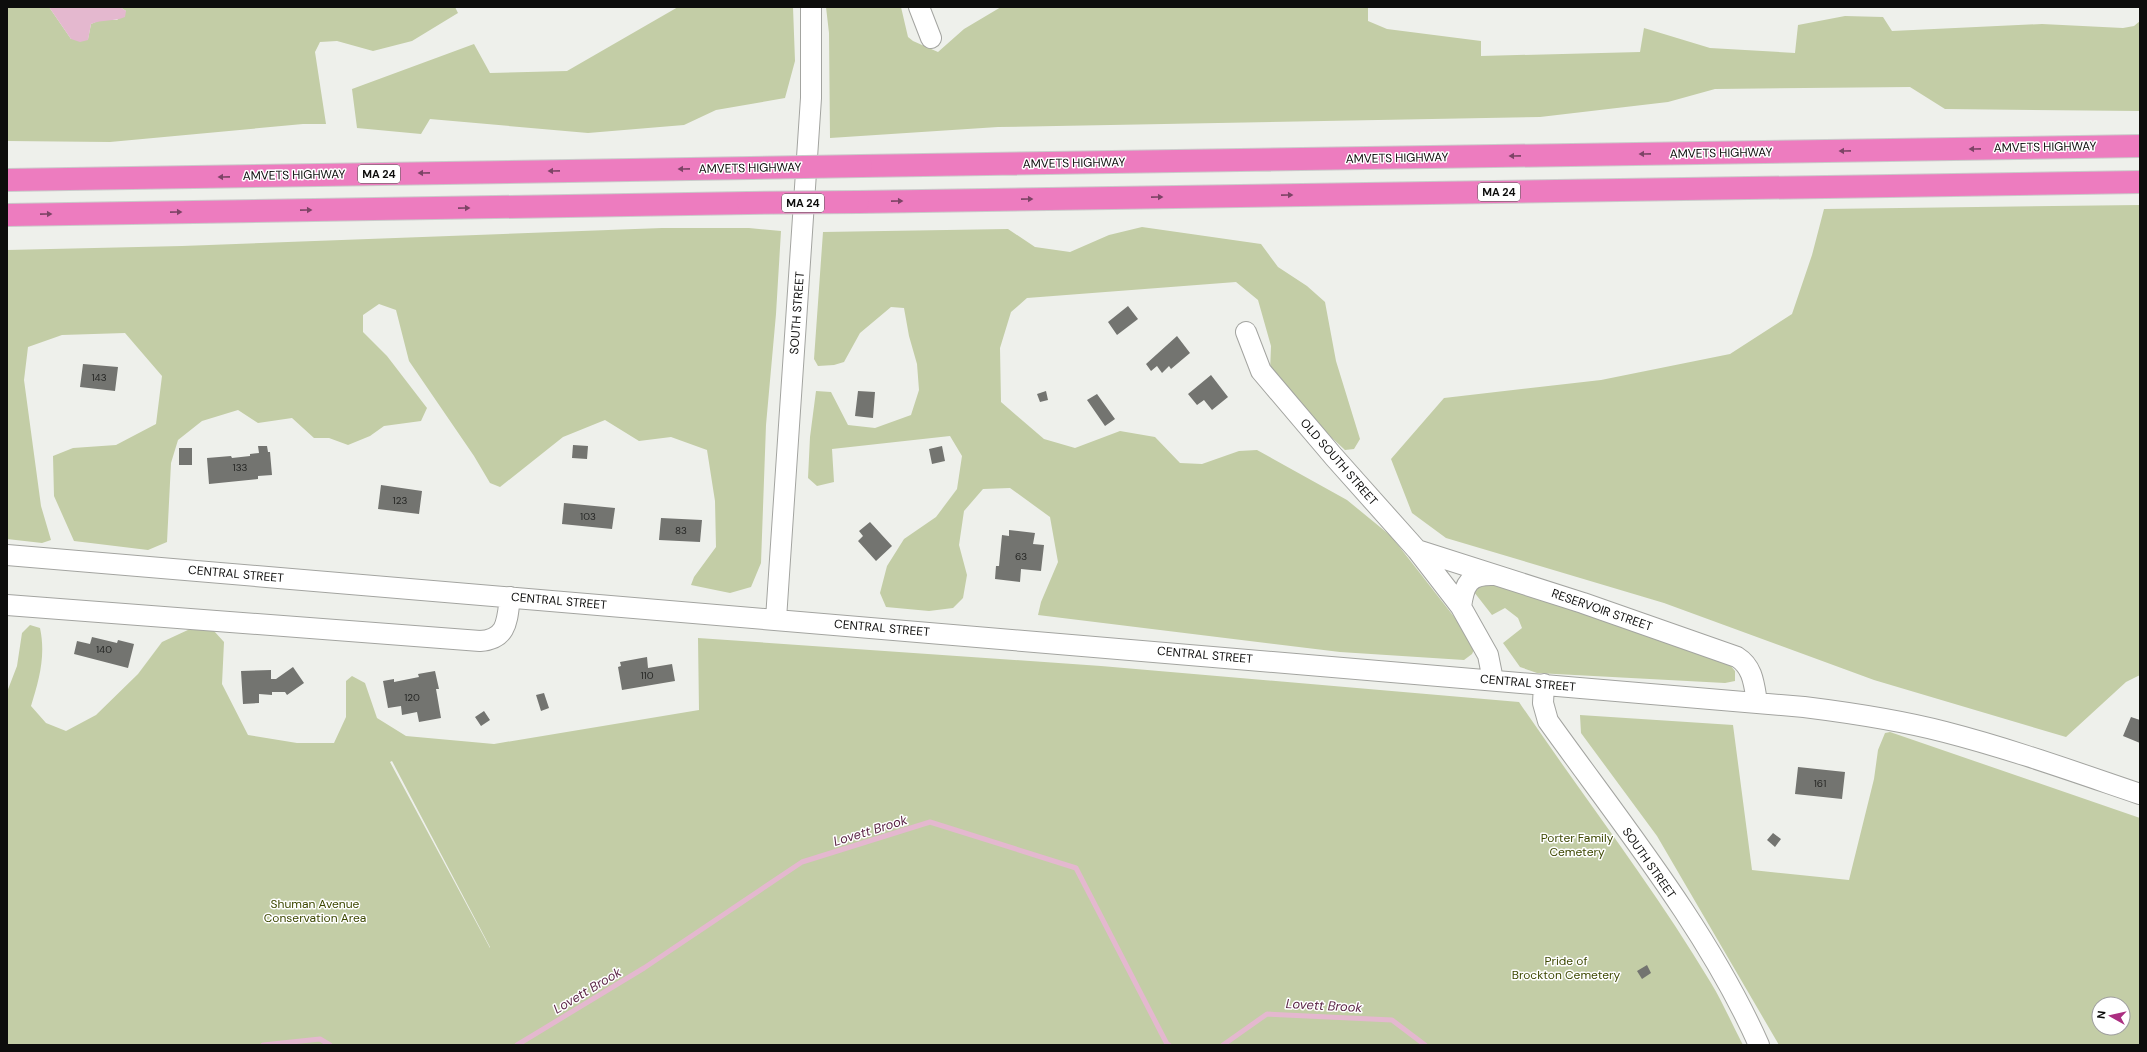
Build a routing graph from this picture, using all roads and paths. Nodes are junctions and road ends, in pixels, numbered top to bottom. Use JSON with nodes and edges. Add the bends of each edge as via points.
{"nodes":[{"id":1,"x":811,"y":7,"type":"edge"},
{"id":2,"x":919,"y":7,"type":"edge"},
{"id":3,"x":931,"y":38,"type":"dead end"},
{"id":4,"x":2140,"y":146,"type":"edge"},
{"id":5,"x":7,"y":180,"type":"edge"},
{"id":6,"x":2140,"y":182,"type":"edge"},
{"id":7,"x":7,"y":215,"type":"edge"},
{"id":8,"x":1246,"y":332,"type":"dead end"},
{"id":9,"x":1417,"y":550,"type":"junction"},
{"id":10,"x":7,"y":555,"type":"edge"},
{"id":11,"x":1495,"y":575,"type":"junction"},
{"id":12,"x":510,"y":597,"type":"junction"},
{"id":13,"x":7,"y":605,"type":"edge"},
{"id":14,"x":1461,"y":607,"type":"junction"},
{"id":15,"x":776,"y":619,"type":"junction"},
{"id":16,"x":1493,"y":680,"type":"junction"},
{"id":17,"x":1544,"y":684,"type":"junction"},
{"id":18,"x":1757,"y":702,"type":"junction"},
{"id":19,"x":2140,"y":794,"type":"edge"},
{"id":20,"x":1759,"y":1045,"type":"edge"}],
"edges":[{"from":1,"to":15,"type":"street","name":"SOUTH STREET","via":[[811,98]]},
{"from":2,"to":3,"type":"street"},
{"from":4,"to":5,"type":"highway","name":"AMVETS HIGHWAY","number":"MA 24","one_way":true,"bridge":true},
{"from":7,"to":6,"type":"highway","number":"MA 24","one_way":true,"bridge":true},
{"from":8,"to":9,"type":"street","name":"OLD SOUTH STREET","via":[[1260,370]]},
{"from":9,"to":11,"type":"street","name":"RESERVOIR STREET"},
{"from":9,"to":14,"type":"street","name":"OLD SOUTH STREET"},
{"from":10,"to":12,"type":"street","name":"CENTRAL STREET"},
{"from":11,"to":14,"type":"street","via":[[1482,575],[1468,582],[1463,592]]},
{"from":11,"to":18,"type":"street","name":"RESERVOIR STREET","via":[[1737,657],[1745,662],[1750,670]]},
{"from":12,"to":13,"type":"street","via":[[502,633],[490,640],[480,641]]},
{"from":12,"to":15,"type":"street","name":"CENTRAL STREET"},
{"from":14,"to":16,"type":"street","via":[[1488,655]]},
{"from":15,"to":16,"type":"street","name":"CENTRAL STREET"},
{"from":16,"to":17,"type":"street","name":"CENTRAL STREET"},
{"from":17,"to":18,"type":"street","name":"CENTRAL STREET"},
{"from":17,"to":20,"type":"street","name":"SOUTH STREET","via":[[1543,704],[1548,721],[1696,930]]},
{"from":18,"to":19,"type":"street","name":"CENTRAL STREET","via":[[1860,714],[1945,732]]}]}
